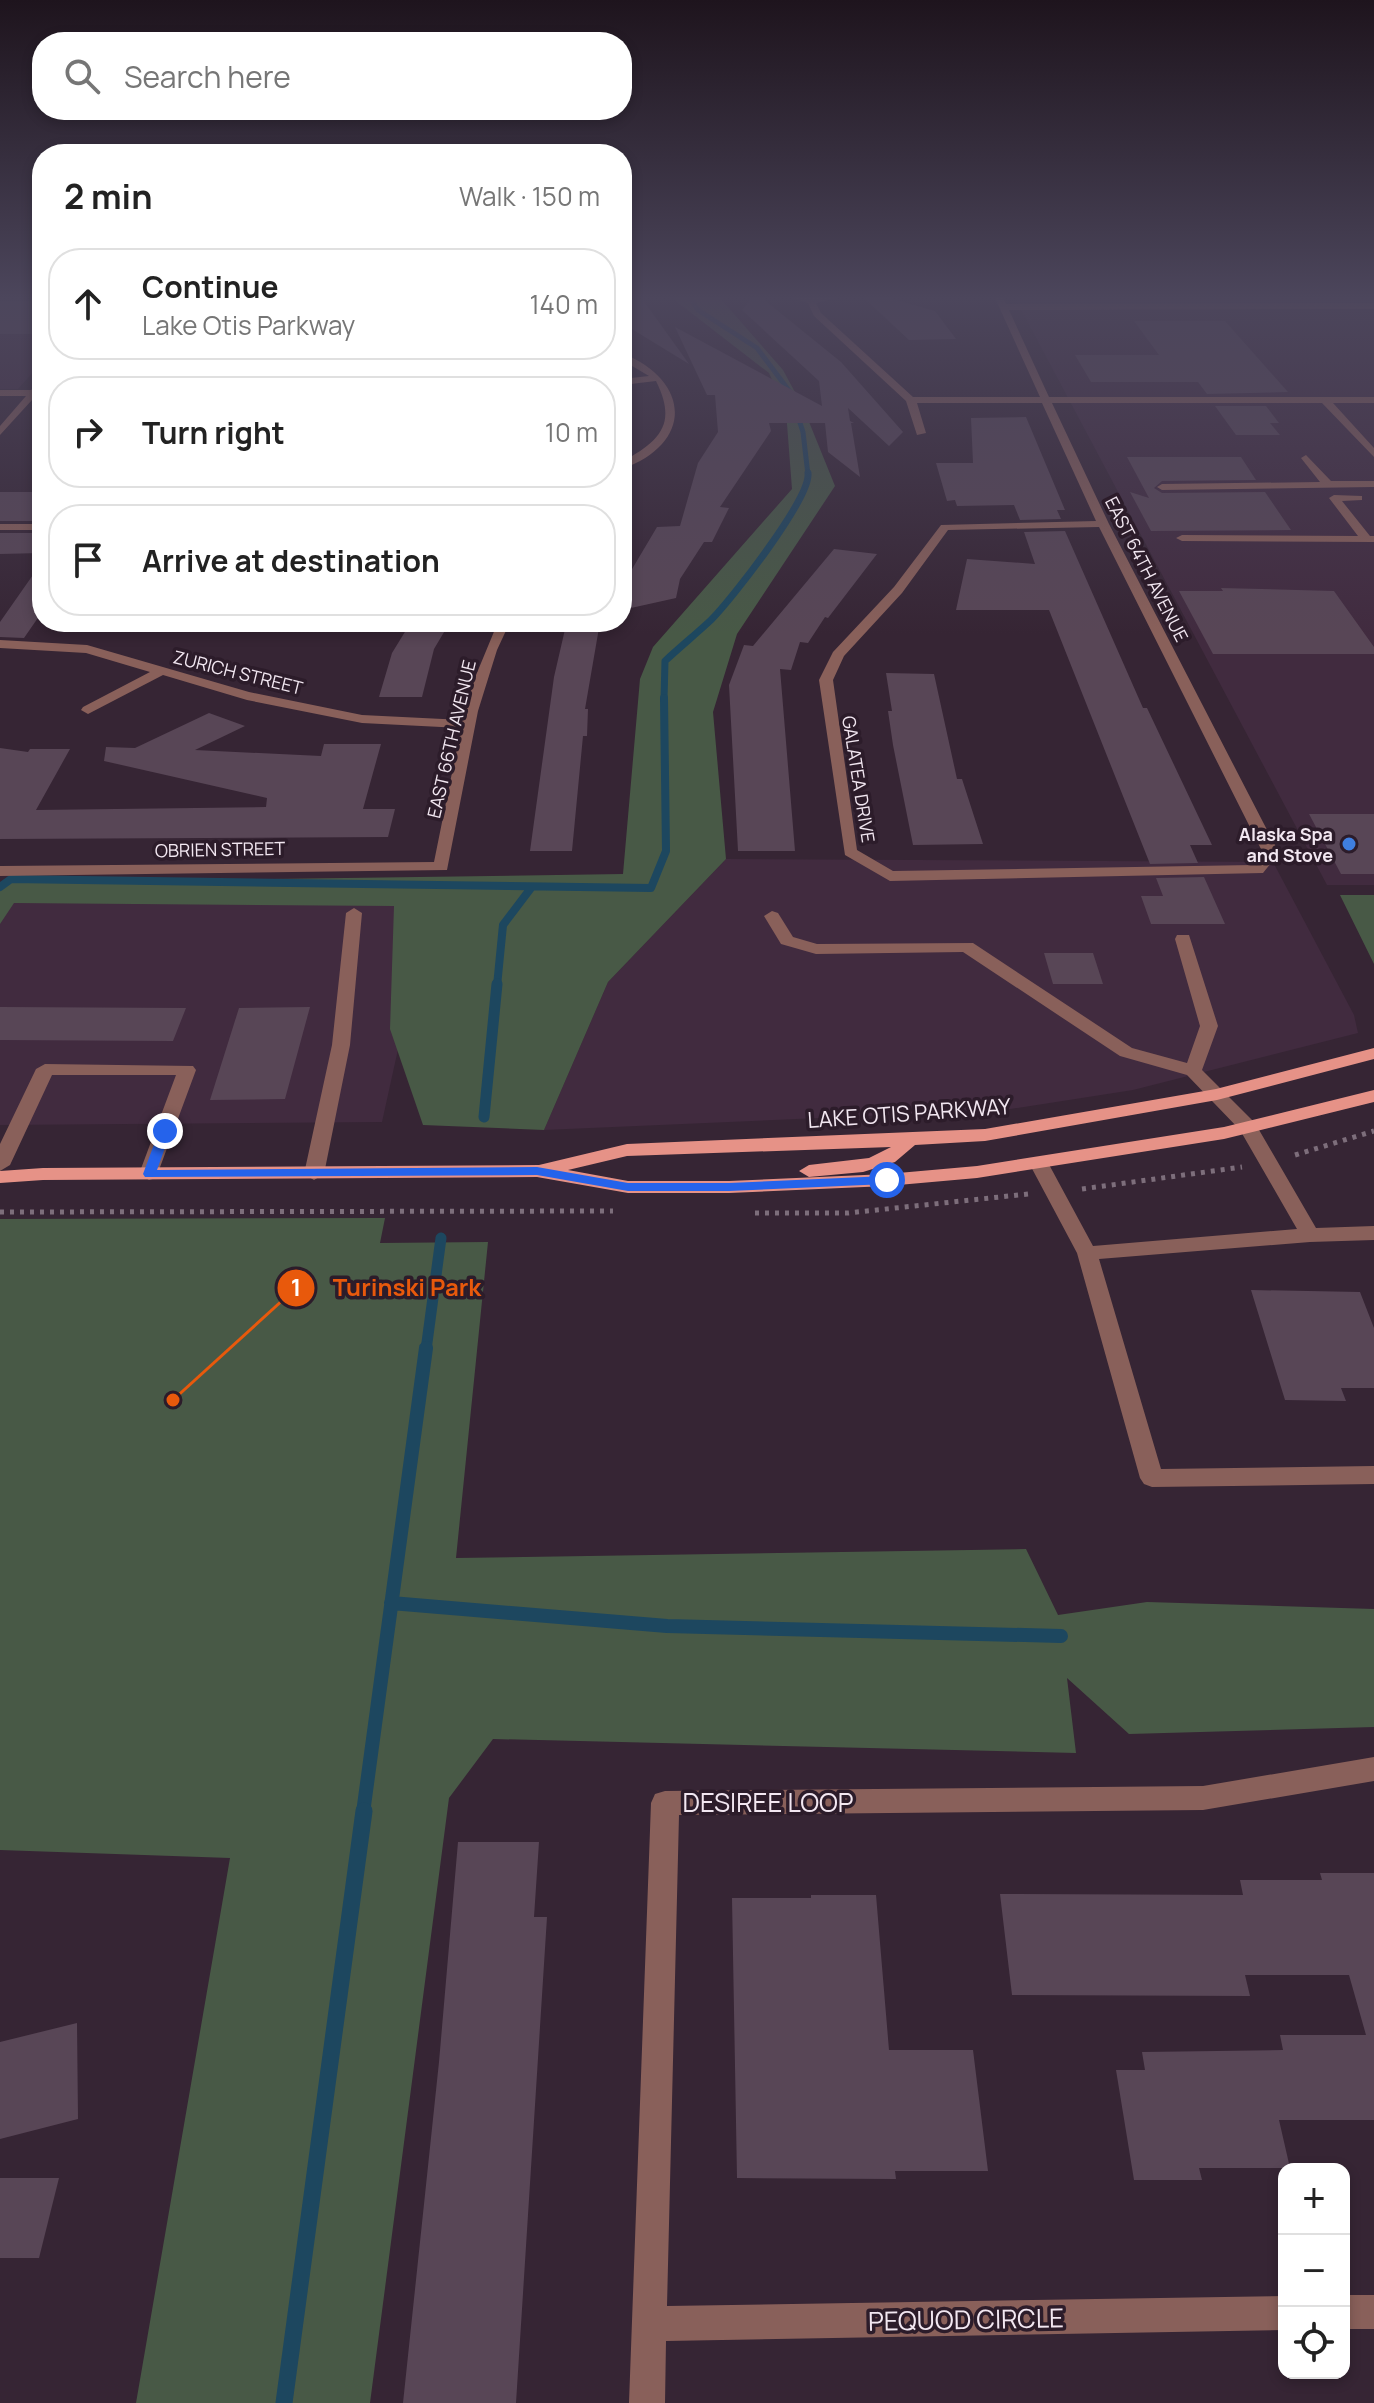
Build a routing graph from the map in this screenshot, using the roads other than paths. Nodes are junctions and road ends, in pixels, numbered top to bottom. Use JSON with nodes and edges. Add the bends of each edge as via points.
{"nodes":[{"id":1,"x":18,"y":410,"type":"edge"},
{"id":2,"x":669,"y":410,"type":"edge"},
{"id":3,"x":914,"y":410,"type":"edge"},
{"id":4,"x":1048,"y":410,"type":"edge"},
{"id":5,"x":1334,"y":410,"type":"edge"},
{"id":6,"x":0,"y":432,"type":"edge"},
{"id":7,"x":921,"y":433,"type":"dead end"},
{"id":8,"x":1374,"y":454,"type":"edge"},
{"id":9,"x":1306,"y":458,"type":"dead end"},
{"id":10,"x":632,"y":460,"type":"edge"},
{"id":11,"x":1374,"y":484,"type":"edge"},
{"id":12,"x":1328,"y":485,"type":"junction"},
{"id":13,"x":1162,"y":487,"type":"dead end"},
{"id":14,"x":1374,"y":498,"type":"edge"},
{"id":15,"x":1103,"y":524,"type":"junction"},
{"id":16,"x":0,"y":527,"type":"edge"},
{"id":17,"x":32,"y":527,"type":"edge"},
{"id":18,"x":1182,"y":538,"type":"dead end"},
{"id":19,"x":1370,"y":539,"type":"edge"},
{"id":20,"x":499,"y":632,"type":"edge"},
{"id":21,"x":0,"y":644,"type":"edge"},
{"id":22,"x":161,"y":671,"type":"junction"},
{"id":23,"x":88,"y":710,"type":"dead end"},
{"id":24,"x":470,"y":724,"type":"junction"},
{"id":25,"x":1271,"y":853,"type":"joint"},
{"id":26,"x":441,"y":867,"type":"joint"},
{"id":27,"x":0,"y":871,"type":"edge"},
{"id":28,"x":354,"y":913,"type":"dead end"},
{"id":29,"x":772,"y":916,"type":"dead end"},
{"id":30,"x":1183,"y":939,"type":"dead end"},
{"id":31,"x":1374,"y":1053,"type":"edge"},
{"id":32,"x":1193,"y":1071,"type":"junction"},
{"id":33,"x":1217,"y":1094,"type":"junction"},
{"id":34,"x":1374,"y":1096,"type":"edge"},
{"id":35,"x":1248,"y":1127,"type":"junction"},
{"id":36,"x":909,"y":1140,"type":"junction"},
{"id":37,"x":1039,"y":1163,"type":"junction"},
{"id":38,"x":0,"y":1167,"type":"edge"},
{"id":39,"x":537,"y":1171,"type":"junction"},
{"id":40,"x":43,"y":1174,"type":"junction"},
{"id":41,"x":149,"y":1174,"type":"junction"},
{"id":42,"x":314,"y":1174,"type":"junction"},
{"id":43,"x":0,"y":1177,"type":"edge"},
{"id":44,"x":729,"y":1187,"type":"junction"},
{"id":45,"x":1374,"y":1233,"type":"edge"},
{"id":46,"x":1310,"y":1235,"type":"junction"},
{"id":47,"x":1087,"y":1253,"type":"junction"},
{"id":48,"x":1374,"y":1475,"type":"edge"},
{"id":49,"x":1374,"y":1769,"type":"edge"},
{"id":50,"x":1350,"y":2312,"type":"edge"},
{"id":51,"x":1374,"y":2312,"type":"edge"},
{"id":52,"x":1278,"y":2313,"type":"edge"},
{"id":53,"x":648,"y":2324,"type":"junction"},
{"id":54,"x":647,"y":2403,"type":"edge"}],
"edges":[{"from":1,"to":6,"type":"street"},
{"from":2,"to":10,"type":"street","via":[[666,434]]},
{"from":3,"to":7,"type":"street"},
{"from":4,"to":15,"type":"street","name":"EAST 64TH AVENUE"},
{"from":5,"to":8,"type":"street"},
{"from":9,"to":12,"type":"street"},
{"from":11,"to":12,"type":"street"},
{"from":12,"to":13,"type":"street"},
{"from":14,"to":19,"type":"street","via":[[1334,498]]},
{"from":15,"to":25,"type":"street","name":"EAST 64TH AVENUE"},
{"from":15,"to":25,"type":"street","name":"GALATEA DRIVE","via":[[945,527],[898,590],[838,655],[826,680],[850,852],[890,876],[1257,870]]},
{"from":16,"to":17,"type":"street"},
{"from":18,"to":19,"type":"street"},
{"from":20,"to":24,"type":"street","name":"EAST 66TH AVENUE"},
{"from":21,"to":22,"type":"street","name":"ZURICH STREET","via":[[87,649]]},
{"from":22,"to":23,"type":"street"},
{"from":22,"to":24,"type":"street","name":"ZURICH STREET","via":[[247,696],[362,719]]},
{"from":24,"to":26,"type":"street","name":"EAST 66TH AVENUE"},
{"from":26,"to":27,"type":"street","name":"OBRIEN STREET"},
{"from":28,"to":42,"type":"street","via":[[349,1001]]},
{"from":29,"to":32,"type":"street","via":[[787,940],[816,949],[967,947],[1126,1052]]},
{"from":30,"to":32,"type":"street","via":[[1209,1026]]},
{"from":31,"to":33,"type":"main road","name":"LAKE OTIS PARKWAY"},
{"from":32,"to":33,"type":"street"},
{"from":33,"to":35,"type":"street"},
{"from":33,"to":36,"type":"main road","name":"LAKE OTIS PARKWAY","via":[[985,1135]]},
{"from":34,"to":35,"type":"main road","name":"LAKE OTIS PARKWAY"},
{"from":35,"to":37,"type":"main road","name":"LAKE OTIS PARKWAY"},
{"from":35,"to":46,"type":"street"},
{"from":36,"to":39,"type":"main road","name":"LAKE OTIS PARKWAY","via":[[627,1150]]},
{"from":36,"to":44,"type":"main road","via":[[901,1151],[875,1165],[754,1173]]},
{"from":37,"to":44,"type":"main road","name":"LAKE OTIS PARKWAY","via":[[887,1180]]},
{"from":37,"to":47,"type":"street"},
{"from":38,"to":40,"type":"main road","name":"LAKE OTIS PARKWAY"},
{"from":38,"to":41,"type":"street","via":[[45,1069],[187,1070]]},
{"from":39,"to":42,"type":"main road","name":"LAKE OTIS PARKWAY"},
{"from":39,"to":44,"type":"main road","name":"LAKE OTIS PARKWAY","via":[[628,1187]]},
{"from":40,"to":41,"type":"main road","name":"LAKE OTIS PARKWAY"},
{"from":40,"to":43,"type":"main road","name":"LAKE OTIS PARKWAY"},
{"from":41,"to":42,"type":"main road","name":"LAKE OTIS PARKWAY"},
{"from":45,"to":46,"type":"street"},
{"from":46,"to":47,"type":"street"},
{"from":47,"to":48,"type":"street","via":[[1152,1478]]},
{"from":49,"to":53,"type":"street","name":"DESIREE LOOP","via":[[1203,1798],[665,1803]]},
{"from":50,"to":51,"type":"street"},
{"from":52,"to":53,"type":"street","name":"PEQUOD CIRCLE"},
{"from":53,"to":54,"type":"street","name":"DESIREE LOOP"}]}
